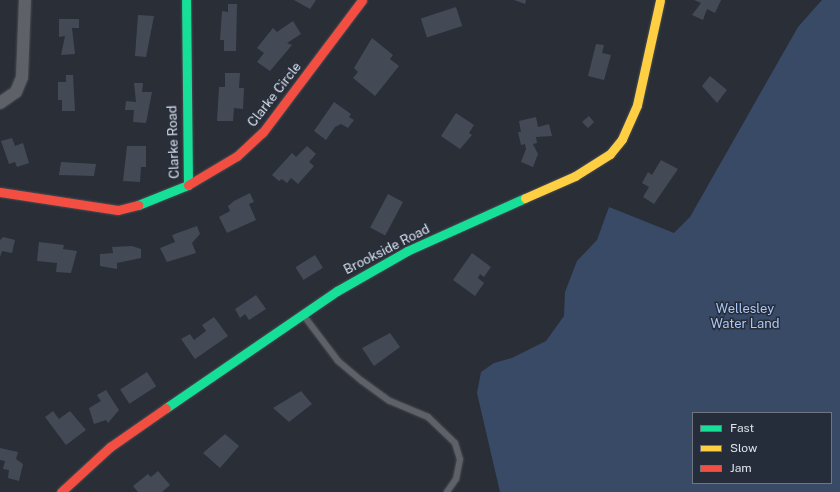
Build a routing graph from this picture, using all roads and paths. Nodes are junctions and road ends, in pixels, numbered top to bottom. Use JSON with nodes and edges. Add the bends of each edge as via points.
{"nodes":[{"id":1,"x":25,"y":0,"type":"edge"},
{"id":2,"x":186,"y":0,"type":"edge"},
{"id":3,"x":362,"y":0,"type":"edge"},
{"id":4,"x":660,"y":0,"type":"edge"},
{"id":5,"x":0,"y":103,"type":"edge"},
{"id":6,"x":188,"y":185,"type":"junction"},
{"id":7,"x":0,"y":192,"type":"edge"},
{"id":8,"x":303,"y":314,"type":"junction"},
{"id":9,"x":61,"y":492,"type":"edge"},
{"id":10,"x":447,"y":492,"type":"edge"}],
"edges":[{"from":1,"to":5,"type":"street","via":[[22,77],[16,92]]},
{"from":2,"to":6,"type":"street","name":"Clarke Road"},
{"from":3,"to":6,"type":"street","name":"Clarke Circle","via":[[263,132],[225,165]]},
{"from":4,"to":8,"type":"street","name":"Brookside Road","via":[[637,105],[622,139],[610,154],[575,176],[407,251]]},
{"from":6,"to":7,"type":"street","name":"Clarke Road","via":[[145,204],[118,210]]},
{"from":8,"to":9,"type":"street","name":"Brookside Road","via":[[110,447]]},
{"from":8,"to":10,"type":"lane","via":[[338,361],[390,401],[428,417],[454,443],[460,459],[456,480]]}]}
